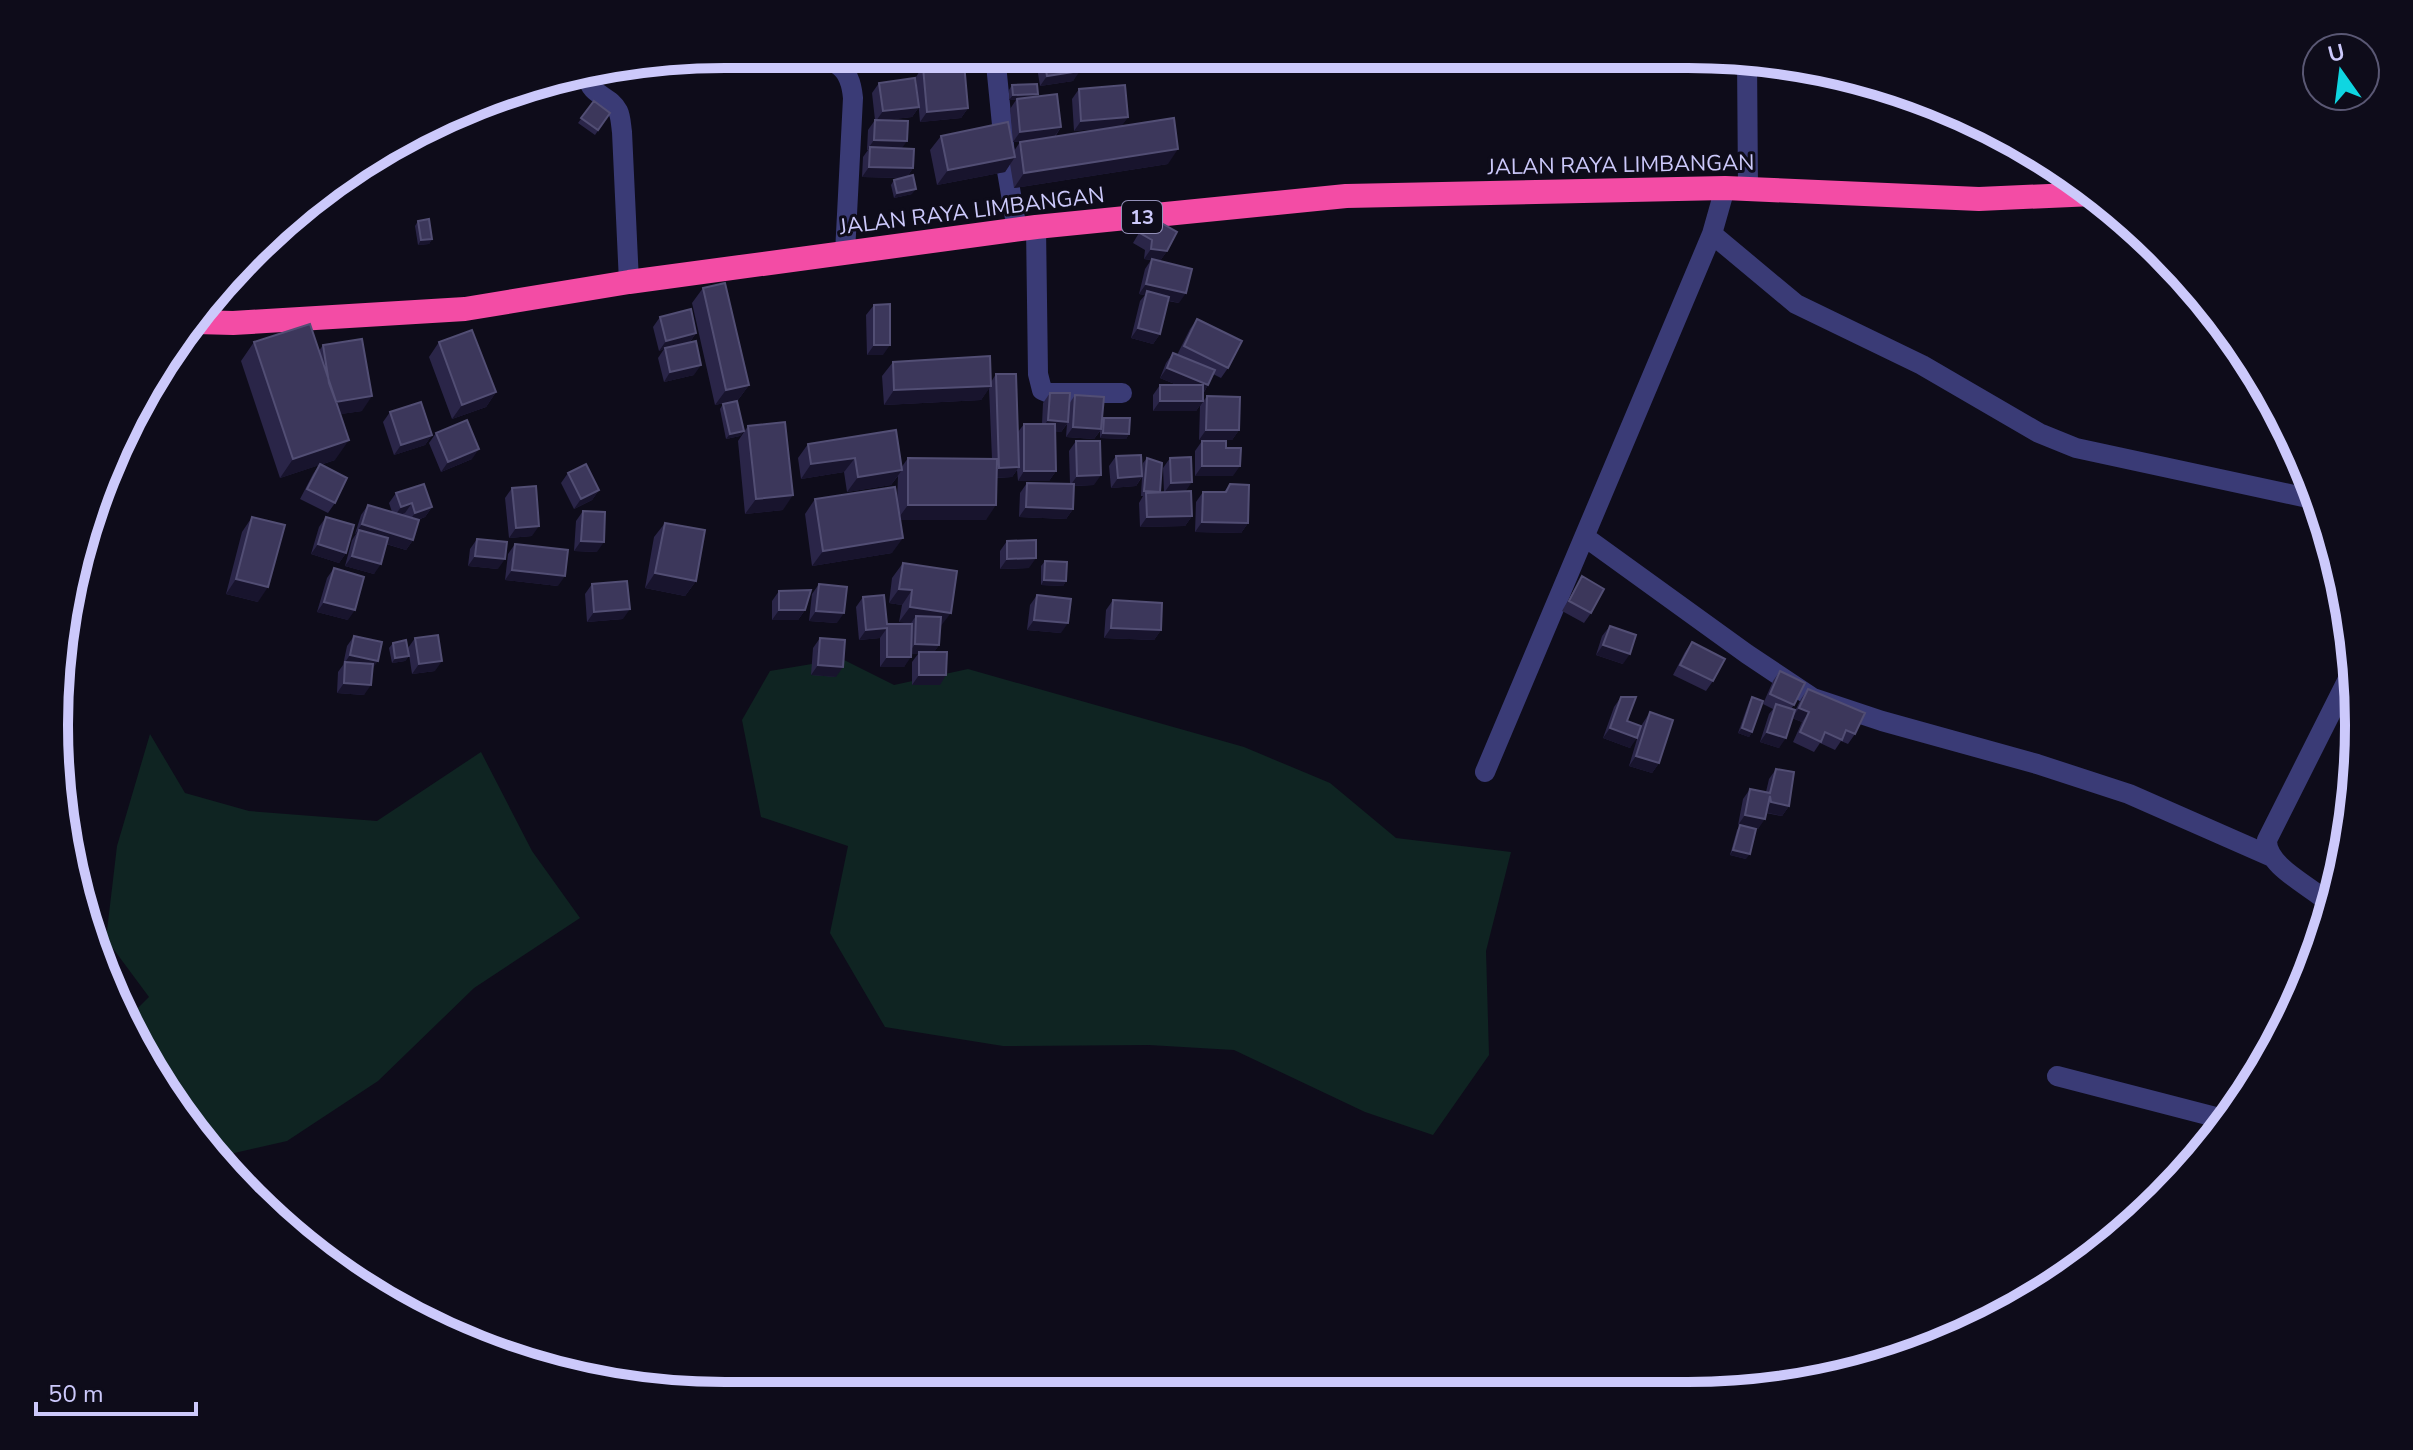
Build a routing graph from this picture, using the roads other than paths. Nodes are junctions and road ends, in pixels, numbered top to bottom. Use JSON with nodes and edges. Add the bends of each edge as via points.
{"nodes":[{"id":1,"x":841,"y":68,"type":"edge"},
{"id":2,"x":996,"y":68,"type":"edge"},
{"id":3,"x":1746,"y":71,"type":"edge"},
{"id":4,"x":589,"y":83,"type":"edge"},
{"id":5,"x":1737,"y":188,"type":"junction"},
{"id":6,"x":2075,"y":195,"type":"edge"},
{"id":7,"x":1027,"y":229,"type":"junction"},
{"id":8,"x":1712,"y":234,"type":"junction"},
{"id":9,"x":845,"y":253,"type":"junction"},
{"id":10,"x":629,"y":282,"type":"junction"},
{"id":11,"x":206,"y":322,"type":"edge"},
{"id":12,"x":1122,"y":393,"type":"dead end"},
{"id":13,"x":2304,"y":497,"type":"edge"},
{"id":14,"x":1585,"y":537,"type":"junction"},
{"id":15,"x":2344,"y":686,"type":"edge"},
{"id":16,"x":1485,"y":772,"type":"dead end"},
{"id":17,"x":2270,"y":856,"type":"junction"},
{"id":18,"x":2322,"y":897,"type":"edge"},
{"id":19,"x":2057,"y":1076,"type":"dead end"},
{"id":20,"x":2215,"y":1117,"type":"edge"}],
"edges":[{"from":1,"to":9,"type":"street","via":[[852,80],[853,98]]},
{"from":2,"to":7,"type":"street","via":[[1006,165]]},
{"from":3,"to":5,"type":"street"},
{"from":4,"to":10,"type":"street","via":[[619,112]]},
{"from":5,"to":6,"type":"highway","name":"JALAN RAYA LIMBANGAN","number":"13","via":[[1979,199]]},
{"from":5,"to":7,"type":"highway","name":"JALAN RAYA LIMBANGAN","number":"13","via":[[1346,196]]},
{"from":5,"to":8,"type":"street"},
{"from":7,"to":9,"type":"highway","name":"JALAN RAYA LIMBANGAN","number":"13"},
{"from":7,"to":12,"type":"street","via":[[1042,390]]},
{"from":8,"to":13,"type":"street","via":[[1796,304],[1922,365],[2052,439]]},
{"from":8,"to":14,"type":"street"},
{"from":9,"to":10,"type":"highway","name":"JALAN RAYA LIMBANGAN","number":"13"},
{"from":10,"to":11,"type":"highway","name":"JALAN RAYA LIMBANGAN","number":"13","via":[[465,309]]},
{"from":14,"to":16,"type":"street"},
{"from":14,"to":17,"type":"street","via":[[1813,698],[2129,794]]},
{"from":15,"to":17,"type":"street","via":[[2270,832]]},
{"from":17,"to":18,"type":"street"},
{"from":19,"to":20,"type":"street"}]}
